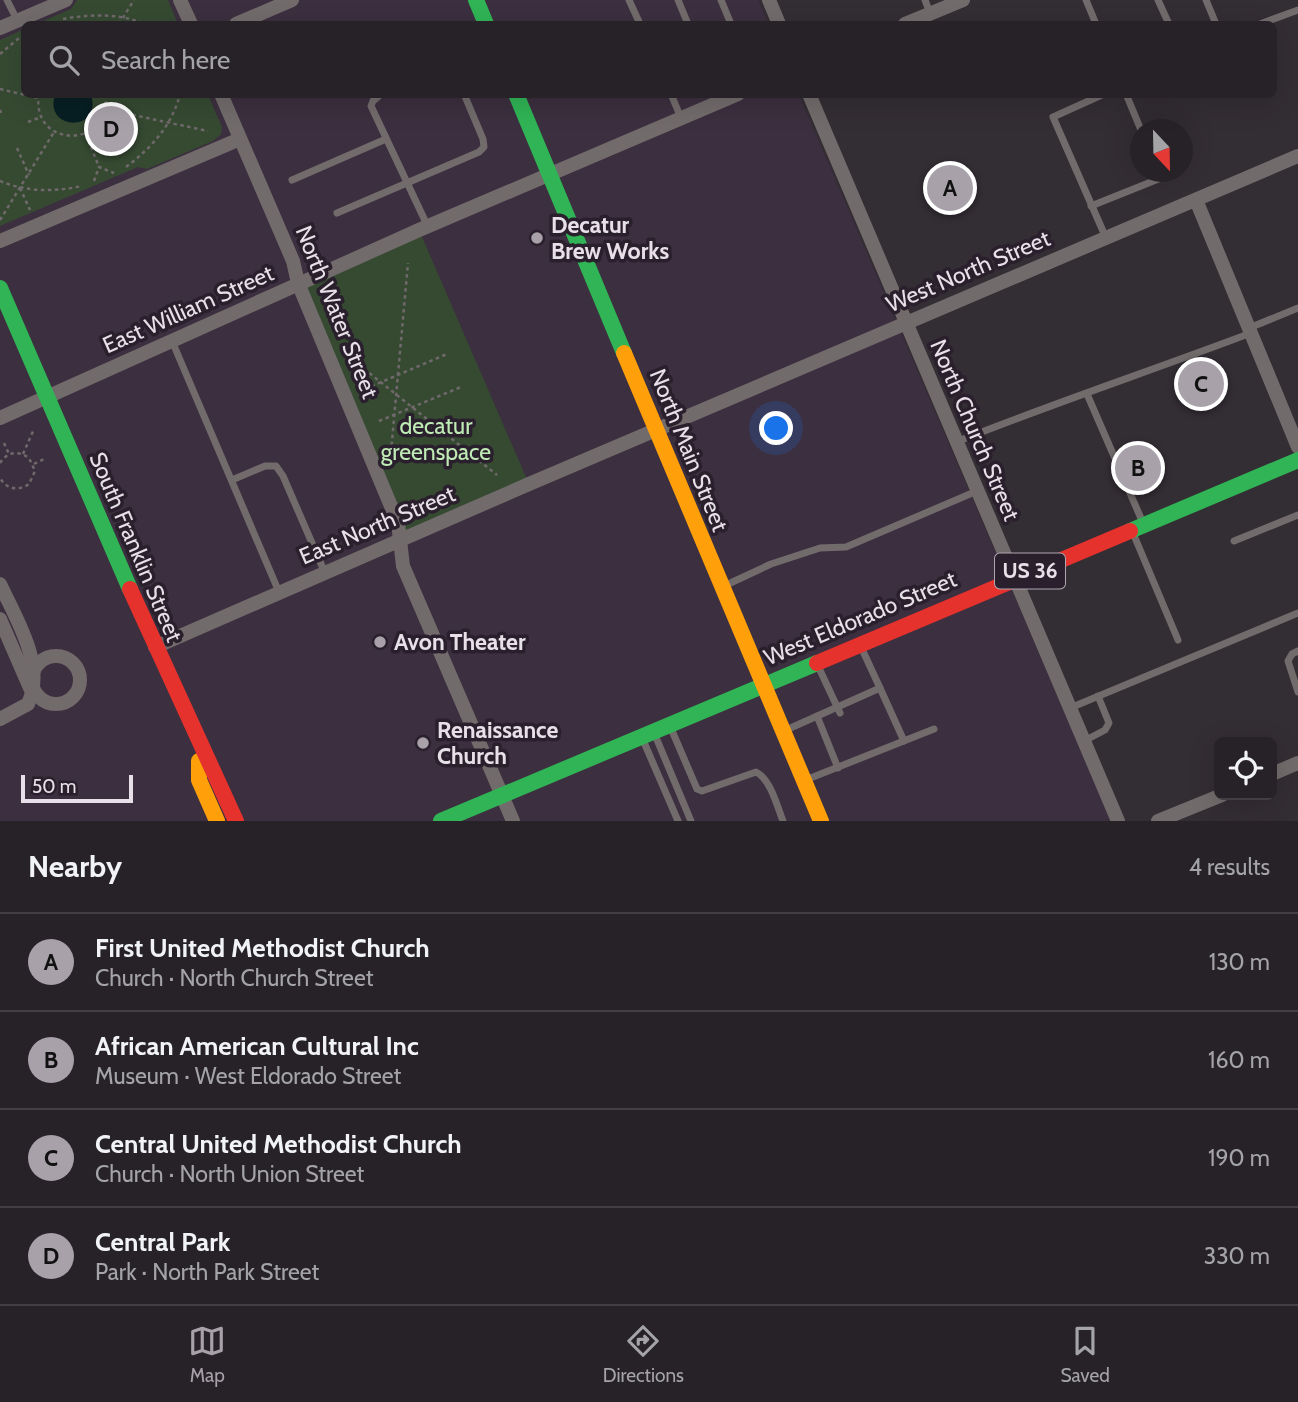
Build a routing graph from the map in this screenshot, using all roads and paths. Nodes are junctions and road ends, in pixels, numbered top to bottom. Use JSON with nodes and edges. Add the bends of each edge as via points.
{"nodes":[{"id":1,"x":8,"y":0,"type":"edge"},
{"id":2,"x":66,"y":0,"type":"edge"},
{"id":3,"x":134,"y":0,"type":"edge"},
{"id":4,"x":180,"y":0,"type":"edge"},
{"id":5,"x":292,"y":0,"type":"edge"},
{"id":6,"x":476,"y":0,"type":"edge"},
{"id":7,"x":629,"y":0,"type":"edge"},
{"id":8,"x":678,"y":0,"type":"edge"},
{"id":9,"x":721,"y":0,"type":"edge"},
{"id":10,"x":769,"y":0,"type":"edge"},
{"id":11,"x":963,"y":0,"type":"edge"},
{"id":12,"x":1086,"y":0,"type":"edge"},
{"id":13,"x":1158,"y":0,"type":"edge"},
{"id":14,"x":1206,"y":0,"type":"edge"},
{"id":15,"x":38,"y":6,"type":"edge"},
{"id":16,"x":927,"y":7,"type":"edge"},
{"id":17,"x":1298,"y":10,"type":"edge"},
{"id":18,"x":124,"y":18,"type":"junction"},
{"id":19,"x":63,"y":19,"type":"dead end"},
{"id":20,"x":17,"y":21,"type":"junction"},
{"id":21,"x":122,"y":21,"type":"edge"},
{"id":22,"x":134,"y":21,"type":"edge"},
{"id":23,"x":190,"y":21,"type":"edge"},
{"id":24,"x":243,"y":21,"type":"edge"},
{"id":25,"x":485,"y":21,"type":"edge"},
{"id":26,"x":639,"y":21,"type":"edge"},
{"id":27,"x":687,"y":21,"type":"edge"},
{"id":28,"x":730,"y":21,"type":"edge"},
{"id":29,"x":778,"y":21,"type":"edge"},
{"id":30,"x":909,"y":21,"type":"edge"},
{"id":31,"x":1095,"y":21,"type":"edge"},
{"id":32,"x":1168,"y":21,"type":"edge"},
{"id":33,"x":1215,"y":21,"type":"edge"},
{"id":34,"x":1268,"y":21,"type":"edge"},
{"id":35,"x":0,"y":28,"type":"edge"},
{"id":36,"x":19,"y":38,"type":"dead end"},
{"id":37,"x":0,"y":54,"type":"edge"},
{"id":38,"x":0,"y":89,"type":"edge"},
{"id":39,"x":21,"y":93,"type":"edge"},
{"id":40,"x":39,"y":98,"type":"edge"},
{"id":41,"x":105,"y":98,"type":"edge"},
{"id":42,"x":179,"y":98,"type":"edge"},
{"id":43,"x":223,"y":98,"type":"edge"},
{"id":44,"x":376,"y":98,"type":"edge"},
{"id":45,"x":466,"y":98,"type":"edge"},
{"id":46,"x":518,"y":98,"type":"edge"},
{"id":47,"x":673,"y":98,"type":"edge"},
{"id":48,"x":721,"y":98,"type":"edge"},
{"id":49,"x":811,"y":98,"type":"edge"},
{"id":50,"x":1095,"y":98,"type":"edge"},
{"id":51,"x":1128,"y":98,"type":"edge"},
{"id":52,"x":105,"y":109,"type":"junction"},
{"id":53,"x":41,"y":117,"type":"junction"},
{"id":54,"x":681,"y":118,"type":"junction"},
{"id":55,"x":1136,"y":119,"type":"edge"},
{"id":56,"x":28,"y":122,"type":"dead end"},
{"id":57,"x":169,"y":124,"type":"junction"},
{"id":58,"x":54,"y":131,"type":"junction"},
{"id":59,"x":208,"y":131,"type":"dead end"},
{"id":60,"x":85,"y":134,"type":"junction"},
{"id":61,"x":240,"y":139,"type":"junction"},
{"id":62,"x":386,"y":139,"type":"junction"},
{"id":63,"x":16,"y":148,"type":"dead end"},
{"id":64,"x":1298,"y":156,"type":"edge"},
{"id":65,"x":99,"y":167,"type":"junction"},
{"id":66,"x":126,"y":167,"type":"dead end"},
{"id":67,"x":114,"y":173,"type":"dead end"},
{"id":68,"x":550,"y":174,"type":"junction"},
{"id":69,"x":29,"y":175,"type":"junction"},
{"id":70,"x":292,"y":180,"type":"dead end"},
{"id":71,"x":0,"y":181,"type":"edge"},
{"id":72,"x":94,"y":181,"type":"dead end"},
{"id":73,"x":1151,"y":182,"type":"edge"},
{"id":74,"x":407,"y":184,"type":"junction"},
{"id":75,"x":82,"y":186,"type":"dead end"},
{"id":76,"x":20,"y":188,"type":"junction"},
{"id":77,"x":1196,"y":200,"type":"junction"},
{"id":78,"x":1091,"y":206,"type":"junction"},
{"id":79,"x":30,"y":209,"type":"dead end"},
{"id":80,"x":337,"y":214,"type":"dead end"},
{"id":81,"x":0,"y":220,"type":"edge"},
{"id":82,"x":428,"y":226,"type":"junction"},
{"id":83,"x":1106,"y":238,"type":"junction"},
{"id":84,"x":0,"y":241,"type":"edge"},
{"id":85,"x":408,"y":263,"type":"dead end"},
{"id":86,"x":298,"y":284,"type":"junction"},
{"id":87,"x":0,"y":288,"type":"edge"},
{"id":88,"x":1298,"y":308,"type":"edge"},
{"id":89,"x":905,"y":323,"type":"junction"},
{"id":90,"x":1250,"y":331,"type":"junction"},
{"id":91,"x":172,"y":341,"type":"junction"},
{"id":92,"x":447,"y":354,"type":"dead end"},
{"id":93,"x":354,"y":360,"type":"dead end"},
{"id":94,"x":399,"y":375,"type":"junction"},
{"id":95,"x":381,"y":382,"type":"junction"},
{"id":96,"x":461,"y":387,"type":"dead end"},
{"id":97,"x":365,"y":389,"type":"dead end"},
{"id":98,"x":1087,"y":394,"type":"junction"},
{"id":99,"x":397,"y":396,"type":"junction"},
{"id":100,"x":47,"y":397,"type":"junction"},
{"id":101,"x":413,"y":407,"type":"junction"},
{"id":102,"x":396,"y":414,"type":"junction"},
{"id":103,"x":0,"y":418,"type":"edge"},
{"id":104,"x":379,"y":421,"type":"dead end"},
{"id":105,"x":34,"y":429,"type":"dead end"},
{"id":106,"x":657,"y":429,"type":"junction"},
{"id":107,"x":4,"y":443,"type":"dead end"},
{"id":108,"x":956,"y":443,"type":"junction"},
{"id":109,"x":1298,"y":447,"type":"edge"},
{"id":110,"x":391,"y":452,"type":"dead end"},
{"id":111,"x":9,"y":454,"type":"junction"},
{"id":112,"x":23,"y":454,"type":"junction"},
{"id":113,"x":46,"y":458,"type":"dead end"},
{"id":114,"x":1298,"y":460,"type":"edge"},
{"id":115,"x":0,"y":463,"type":"edge"},
{"id":116,"x":34,"y":464,"type":"junction"},
{"id":117,"x":496,"y":475,"type":"dead end"},
{"id":118,"x":0,"y":478,"type":"edge"},
{"id":119,"x":232,"y":481,"type":"junction"},
{"id":120,"x":976,"y":491,"type":"junction"},
{"id":121,"x":1298,"y":515,"type":"edge"},
{"id":122,"x":1138,"y":526,"type":"junction"},
{"id":123,"x":400,"y":540,"type":"junction"},
{"id":124,"x":1234,"y":541,"type":"dead end"},
{"id":125,"x":325,"y":573,"type":"junction"},
{"id":126,"x":1014,"y":578,"type":"junction"},
{"id":127,"x":0,"y":584,"type":"edge"},
{"id":128,"x":720,"y":588,"type":"junction"},
{"id":129,"x":279,"y":592,"type":"junction"},
{"id":130,"x":1298,"y":613,"type":"edge"},
{"id":131,"x":0,"y":619,"type":"edge"},
{"id":132,"x":1178,"y":640,"type":"dead end"},
{"id":133,"x":859,"y":644,"type":"junction"},
{"id":134,"x":155,"y":647,"type":"junction"},
{"id":135,"x":1298,"y":651,"type":"edge"},
{"id":136,"x":816,"y":662,"type":"junction"},
{"id":137,"x":762,"y":685,"type":"junction"},
{"id":138,"x":32,"y":687,"type":"junction"},
{"id":139,"x":880,"y":688,"type":"junction"},
{"id":140,"x":1298,"y":692,"type":"edge"},
{"id":141,"x":1098,"y":696,"type":"junction"},
{"id":142,"x":52,"y":703,"type":"junction"},
{"id":143,"x":24,"y":708,"type":"junction"},
{"id":144,"x":1070,"y":708,"type":"junction"},
{"id":145,"x":839,"y":710,"type":"junction"},
{"id":146,"x":817,"y":716,"type":"junction"},
{"id":147,"x":0,"y":719,"type":"edge"},
{"id":148,"x":669,"y":724,"type":"junction"},
{"id":149,"x":934,"y":729,"type":"dead end"},
{"id":150,"x":783,"y":732,"type":"junction"},
{"id":151,"x":648,"y":733,"type":"junction"},
{"id":152,"x":878,"y":740,"type":"dead end"},
{"id":153,"x":904,"y":741,"type":"junction"},
{"id":154,"x":1084,"y":741,"type":"junction"},
{"id":155,"x":199,"y":744,"type":"junction"},
{"id":156,"x":855,"y":749,"type":"dead end"},
{"id":157,"x":882,"y":750,"type":"junction"},
{"id":158,"x":859,"y":759,"type":"junction"},
{"id":159,"x":1298,"y":763,"type":"edge"},
{"id":160,"x":838,"y":768,"type":"junction"},
{"id":161,"x":1277,"y":772,"type":"edge"},
{"id":162,"x":690,"y":773,"type":"junction"},
{"id":163,"x":674,"y":779,"type":"junction"},
{"id":164,"x":804,"y":781,"type":"junction"},
{"id":165,"x":502,"y":795,"type":"junction"},
{"id":166,"x":1214,"y":798,"type":"edge"},
{"id":167,"x":218,"y":821,"type":"edge"},
{"id":168,"x":236,"y":821,"type":"edge"},
{"id":169,"x":441,"y":821,"type":"edge"},
{"id":170,"x":513,"y":821,"type":"edge"},
{"id":171,"x":678,"y":821,"type":"edge"},
{"id":172,"x":691,"y":821,"type":"edge"},
{"id":173,"x":783,"y":821,"type":"edge"},
{"id":174,"x":821,"y":821,"type":"edge"},
{"id":175,"x":1118,"y":821,"type":"edge"},
{"id":176,"x":1158,"y":821,"type":"edge"}],
"edges":[{"from":1,"to":20,"type":"lane"},
{"from":2,"to":15,"type":"street"},
{"from":3,"to":18,"type":"path"},
{"from":4,"to":23,"type":"street"},
{"from":5,"to":24,"type":"street"},
{"from":6,"to":25,"type":"main road"},
{"from":7,"to":26,"type":"lane"},
{"from":8,"to":27,"type":"lane"},
{"from":9,"to":28,"type":"lane"},
{"from":10,"to":29,"type":"street"},
{"from":11,"to":16,"type":"street"},
{"from":12,"to":31,"type":"lane"},
{"from":13,"to":32,"type":"lane"},
{"from":14,"to":33,"type":"lane"},
{"from":15,"to":20,"type":"street"},
{"from":16,"to":30,"type":"street"},
{"from":17,"to":34,"type":"lane"},
{"from":18,"to":19,"type":"path"},
{"from":18,"to":21,"type":"path"},
{"from":18,"to":22,"type":"path"},
{"from":20,"to":35,"type":"street"},
{"from":36,"to":37,"type":"path"},
{"from":38,"to":39,"type":"path"},
{"from":40,"to":53,"type":"path"},
{"from":41,"to":52,"type":"path"},
{"from":42,"to":57,"type":"path"},
{"from":43,"to":61,"type":"street","name":"North Water Street"},
{"from":44,"to":62,"type":"lane","via":[[371,106]]},
{"from":45,"to":74,"type":"lane","via":[[484,147]]},
{"from":46,"to":68,"type":"main road","name":"North Main Street"},
{"from":47,"to":54,"type":"lane"},
{"from":48,"to":54,"type":"street","name":"East William Street"},
{"from":49,"to":89,"type":"street","name":"North Church Street"},
{"from":50,"to":78,"type":"lane","via":[[1053,117]]},
{"from":51,"to":55,"type":"lane"},
{"from":52,"to":57,"type":"path"},
{"from":52,"to":60,"type":"path","via":[[100,122]]},
{"from":53,"to":56,"type":"path"},
{"from":53,"to":58,"type":"path"},
{"from":54,"to":68,"type":"street","name":"East William Street"},
{"from":57,"to":59,"type":"path"},
{"from":57,"to":66,"type":"path"},
{"from":58,"to":60,"type":"path","via":[[69,136]]},
{"from":58,"to":69,"type":"path"},
{"from":60,"to":65,"type":"path"},
{"from":61,"to":84,"type":"street"},
{"from":61,"to":86,"type":"street","name":"North Water Street","via":[[293,261]]},
{"from":62,"to":70,"type":"lane"},
{"from":62,"to":74,"type":"lane"},
{"from":63,"to":69,"type":"path"},
{"from":64,"to":77,"type":"street","name":"West North Street"},
{"from":65,"to":67,"type":"path"},
{"from":65,"to":72,"type":"path"},
{"from":68,"to":82,"type":"street","name":"East William Street"},
{"from":68,"to":106,"type":"main road","name":"North Main Street"},
{"from":69,"to":76,"type":"path"},
{"from":71,"to":76,"type":"path"},
{"from":73,"to":78,"type":"lane"},
{"from":74,"to":80,"type":"lane"},
{"from":74,"to":82,"type":"lane"},
{"from":75,"to":76,"type":"path"},
{"from":76,"to":79,"type":"path"},
{"from":76,"to":81,"type":"path"},
{"from":77,"to":83,"type":"street","name":"West North Street"},
{"from":77,"to":90,"type":"street"},
{"from":78,"to":83,"type":"lane"},
{"from":82,"to":86,"type":"street","name":"East William Street"},
{"from":83,"to":89,"type":"street","name":"West North Street"},
{"from":85,"to":94,"type":"path"},
{"from":86,"to":91,"type":"street","name":"East William Street"},
{"from":86,"to":123,"type":"street","name":"North Water Street","via":[[398,523]]},
{"from":87,"to":100,"type":"main road","name":"South Franklin Street"},
{"from":88,"to":90,"type":"lane"},
{"from":89,"to":106,"type":"street","name":"West North Street"},
{"from":89,"to":108,"type":"street","name":"North Church Street"},
{"from":90,"to":98,"type":"lane"},
{"from":90,"to":109,"type":"street"},
{"from":91,"to":100,"type":"street","name":"East William Street"},
{"from":91,"to":119,"type":"lane"},
{"from":92,"to":94,"type":"path"},
{"from":93,"to":95,"type":"path"},
{"from":94,"to":95,"type":"path"},
{"from":94,"to":99,"type":"path"},
{"from":95,"to":97,"type":"path"},
{"from":95,"to":99,"type":"path"},
{"from":96,"to":101,"type":"path"},
{"from":98,"to":108,"type":"lane"},
{"from":98,"to":122,"type":"lane"},
{"from":99,"to":101,"type":"path"},
{"from":99,"to":102,"type":"path"},
{"from":100,"to":103,"type":"street","name":"East William Street"},
{"from":100,"to":134,"type":"main road","name":"South Franklin Street"},
{"from":101,"to":102,"type":"path"},
{"from":101,"to":117,"type":"path"},
{"from":102,"to":104,"type":"path"},
{"from":102,"to":110,"type":"path"},
{"from":105,"to":112,"type":"path"},
{"from":106,"to":123,"type":"street","name":"East North Street"},
{"from":106,"to":128,"type":"main road","name":"North Main Street"},
{"from":107,"to":111,"type":"path"},
{"from":108,"to":120,"type":"street","name":"North Church Street"},
{"from":111,"to":112,"type":"path"},
{"from":111,"to":115,"type":"path"},
{"from":112,"to":116,"type":"path"},
{"from":113,"to":116,"type":"path"},
{"from":114,"to":122,"type":"main road","name":"West Eldorado Street","number":"US 36"},
{"from":116,"to":118,"type":"path","via":[[34,478],[23,488],[9,487]]},
{"from":119,"to":125,"type":"lane","via":[[265,466],[276,466]]},
{"from":119,"to":129,"type":"lane"},
{"from":120,"to":126,"type":"street","name":"North Church Street"},
{"from":120,"to":128,"type":"lane","via":[[846,547],[820,548]]},
{"from":121,"to":124,"type":"lane"},
{"from":122,"to":126,"type":"main road","name":"West Eldorado Street","number":"US 36"},
{"from":122,"to":132,"type":"lane"},
{"from":123,"to":125,"type":"street","name":"East North Street"},
{"from":123,"to":165,"type":"street","name":"North Water Street","via":[[404,566]]},
{"from":125,"to":129,"type":"street","name":"East North Street"},
{"from":126,"to":133,"type":"main road","name":"West Eldorado Street","number":"US 36"},
{"from":126,"to":144,"type":"street","name":"North Church Street"},
{"from":127,"to":138,"type":"street","via":[[30,653]]},
{"from":128,"to":137,"type":"main road","name":"North Main Street"},
{"from":129,"to":134,"type":"street","name":"East North Street"},
{"from":130,"to":141,"type":"lane"},
{"from":131,"to":138,"type":"street"},
{"from":133,"to":136,"type":"main road","name":"West Eldorado Street","number":"US 36"},
{"from":133,"to":139,"type":"lane"},
{"from":134,"to":155,"type":"main road","name":"South Franklin Street"},
{"from":135,"to":140,"type":"lane","via":[[1288,661]]},
{"from":136,"to":137,"type":"main road","name":"West Eldorado Street","number":"US 36"},
{"from":136,"to":145,"type":"lane"},
{"from":137,"to":148,"type":"main road","name":"West Eldorado Street","number":"US 36"},
{"from":137,"to":150,"type":"main road","name":"North Main Street"},
{"from":138,"to":142,"type":"street"},
{"from":138,"to":142,"type":"street","via":[[35,669],[48,658],[61,657],[75,665],[80,677],[78,690],[69,700]]},
{"from":138,"to":143,"type":"street"},
{"from":139,"to":145,"type":"lane"},
{"from":139,"to":153,"type":"lane"},
{"from":141,"to":144,"type":"lane"},
{"from":141,"to":154,"type":"lane","via":[[1109,723]]},
{"from":142,"to":143,"type":"street"},
{"from":143,"to":147,"type":"street"},
{"from":144,"to":154,"type":"street","name":"North Church Street"},
{"from":145,"to":146,"type":"lane"},
{"from":146,"to":150,"type":"lane"},
{"from":146,"to":160,"type":"lane"},
{"from":148,"to":151,"type":"main road","name":"West Eldorado Street","number":"US 36"},
{"from":148,"to":162,"type":"lane"},
{"from":149,"to":153,"type":"lane"},
{"from":150,"to":164,"type":"main road","name":"North Main Street"},
{"from":151,"to":163,"type":"lane"},
{"from":151,"to":165,"type":"main road","name":"West Eldorado Street","number":"US 36"},
{"from":151,"to":171,"type":"lane"},
{"from":152,"to":157,"type":"lane"},
{"from":153,"to":157,"type":"lane"},
{"from":154,"to":175,"type":"street","name":"North Church Street"},
{"from":155,"to":167,"type":"main road","via":[[199,780]]},
{"from":155,"to":168,"type":"main road","name":"South Franklin Street"},
{"from":156,"to":158,"type":"lane"},
{"from":157,"to":158,"type":"lane"},
{"from":158,"to":160,"type":"lane"},
{"from":159,"to":161,"type":"street"},
{"from":160,"to":164,"type":"lane"},
{"from":162,"to":163,"type":"lane"},
{"from":162,"to":173,"type":"lane","via":[[702,791],[756,772],[767,783]]},
{"from":163,"to":172,"type":"lane"},
{"from":164,"to":174,"type":"main road","name":"North Main Street"},
{"from":165,"to":169,"type":"main road","name":"West Eldorado Street","number":"US 36"},
{"from":165,"to":170,"type":"street","name":"North Water Street"},
{"from":166,"to":176,"type":"street"}]}
